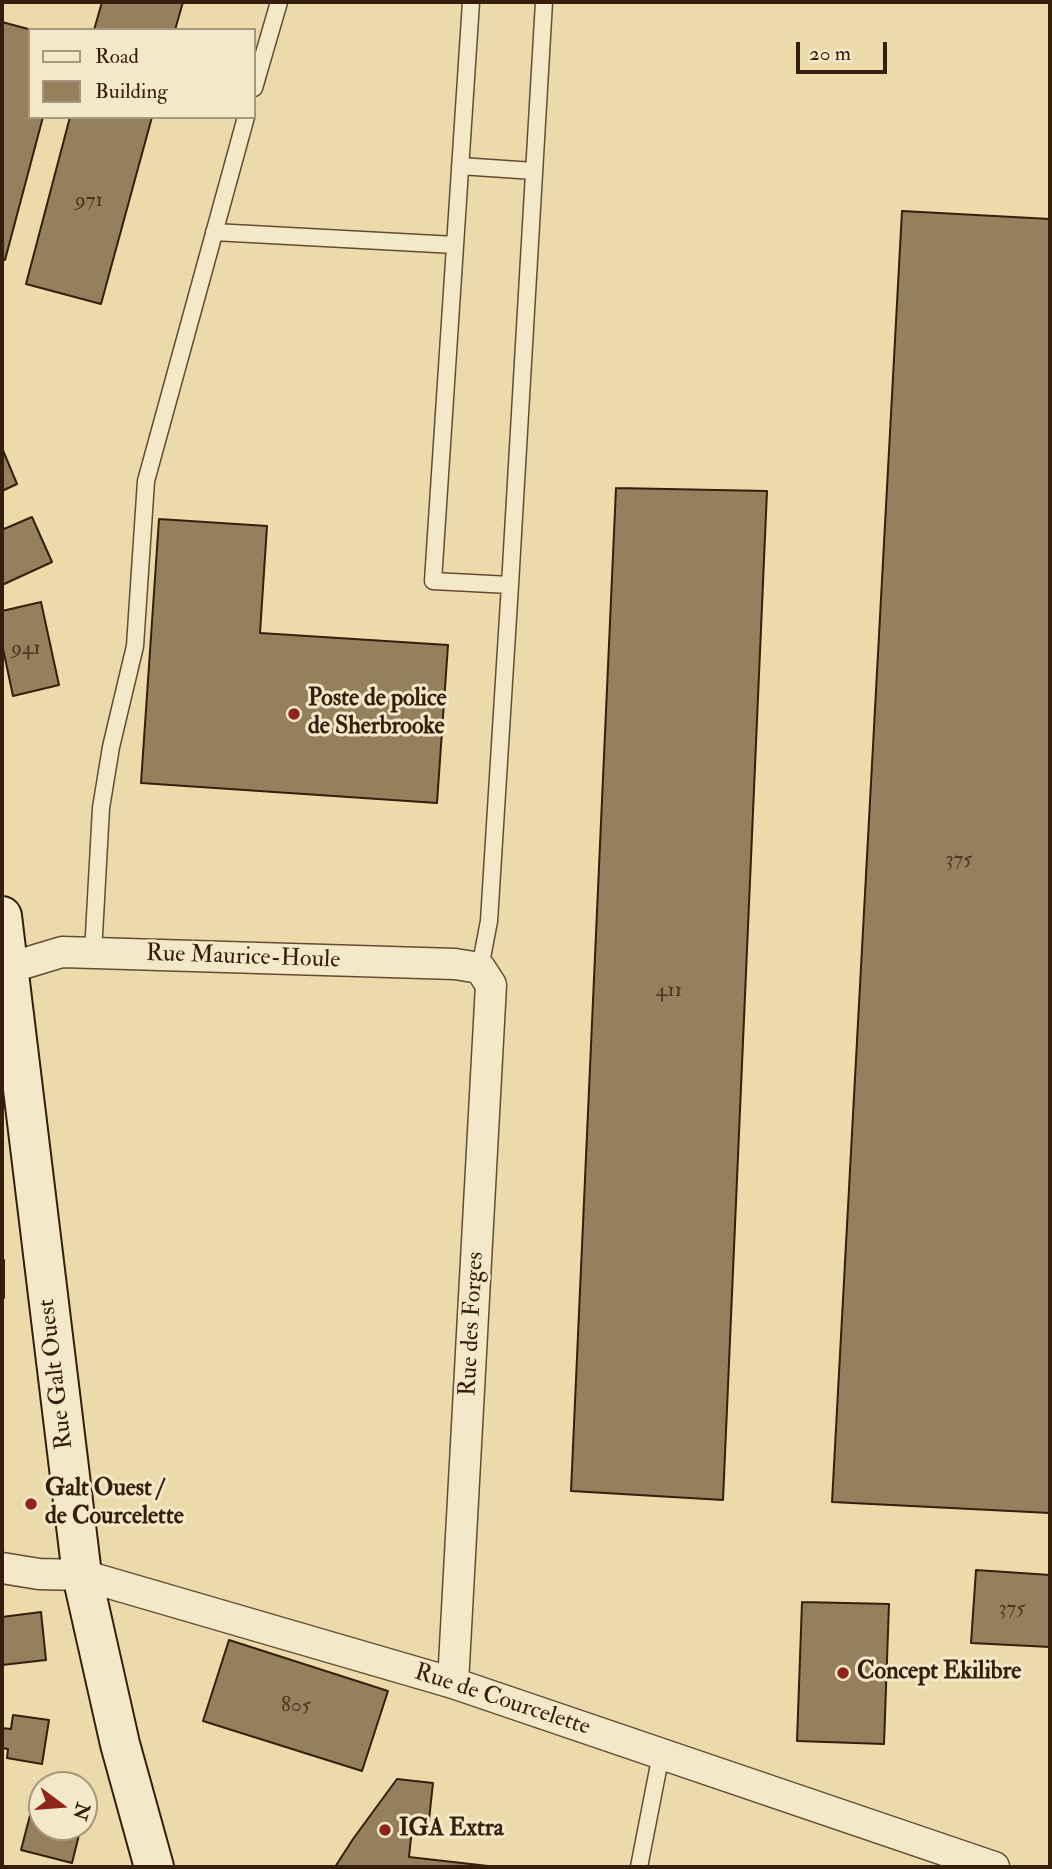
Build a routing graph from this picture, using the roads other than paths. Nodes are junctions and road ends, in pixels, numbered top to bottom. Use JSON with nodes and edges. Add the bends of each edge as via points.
{"nodes":[{"id":1,"x":279,"y":2,"type":"edge"},
{"id":2,"x":471,"y":2,"type":"edge"},
{"id":3,"x":544,"y":2,"type":"edge"},
{"id":4,"x":256,"y":81,"type":"edge"},
{"id":5,"x":245,"y":119,"type":"edge"},
{"id":6,"x":460,"y":166,"type":"junction"},
{"id":7,"x":534,"y":171,"type":"junction"},
{"id":8,"x":214,"y":232,"type":"junction"},
{"id":9,"x":455,"y":245,"type":"junction"},
{"id":10,"x":510,"y":585,"type":"junction"},
{"id":11,"x":2,"y":916,"type":"edge"},
{"id":12,"x":93,"y":953,"type":"junction"},
{"id":13,"x":480,"y":968,"type":"junction"},
{"id":14,"x":7,"y":974,"type":"edge"},
{"id":15,"x":2,"y":1568,"type":"edge"},
{"id":16,"x":82,"y":1575,"type":"junction"},
{"id":17,"x":453,"y":1683,"type":"junction"},
{"id":18,"x":661,"y":1754,"type":"junction"},
{"id":19,"x":154,"y":1867,"type":"edge"},
{"id":20,"x":639,"y":1867,"type":"edge"},
{"id":21,"x":993,"y":1867,"type":"edge"}],
"edges":[{"from":1,"to":4,"type":"lane"},
{"from":2,"to":6,"type":"lane"},
{"from":3,"to":7,"type":"lane"},
{"from":5,"to":8,"type":"lane"},
{"from":6,"to":7,"type":"lane"},
{"from":6,"to":9,"type":"lane"},
{"from":7,"to":10,"type":"lane"},
{"from":8,"to":9,"type":"lane"},
{"from":8,"to":12,"type":"lane","via":[[146,481],[135,646],[101,808]]},
{"from":9,"to":10,"type":"lane","via":[[433,581]]},
{"from":10,"to":13,"type":"lane","via":[[489,921]]},
{"from":11,"to":14,"type":"main road","name":"Rue Galt Ouest"},
{"from":12,"to":13,"type":"street","name":"Rue Maurice-Houle"},
{"from":12,"to":14,"type":"street","name":"Rue Maurice-Houle","via":[[62,952]]},
{"from":13,"to":17,"type":"street","name":"Rue des Forges","via":[[491,985]]},
{"from":14,"to":16,"type":"main road","name":"Rue Galt Ouest"},
{"from":15,"to":16,"type":"street","name":"Rue de Courcelette"},
{"from":16,"to":17,"type":"street","name":"Rue de Courcelette"},
{"from":16,"to":19,"type":"main road","name":"Rue Galt Ouest","via":[[120,1744]]},
{"from":17,"to":18,"type":"street","name":"Rue de Courcelette"},
{"from":18,"to":20,"type":"lane"},
{"from":18,"to":21,"type":"street","name":"Rue de Courcelette"}]}
